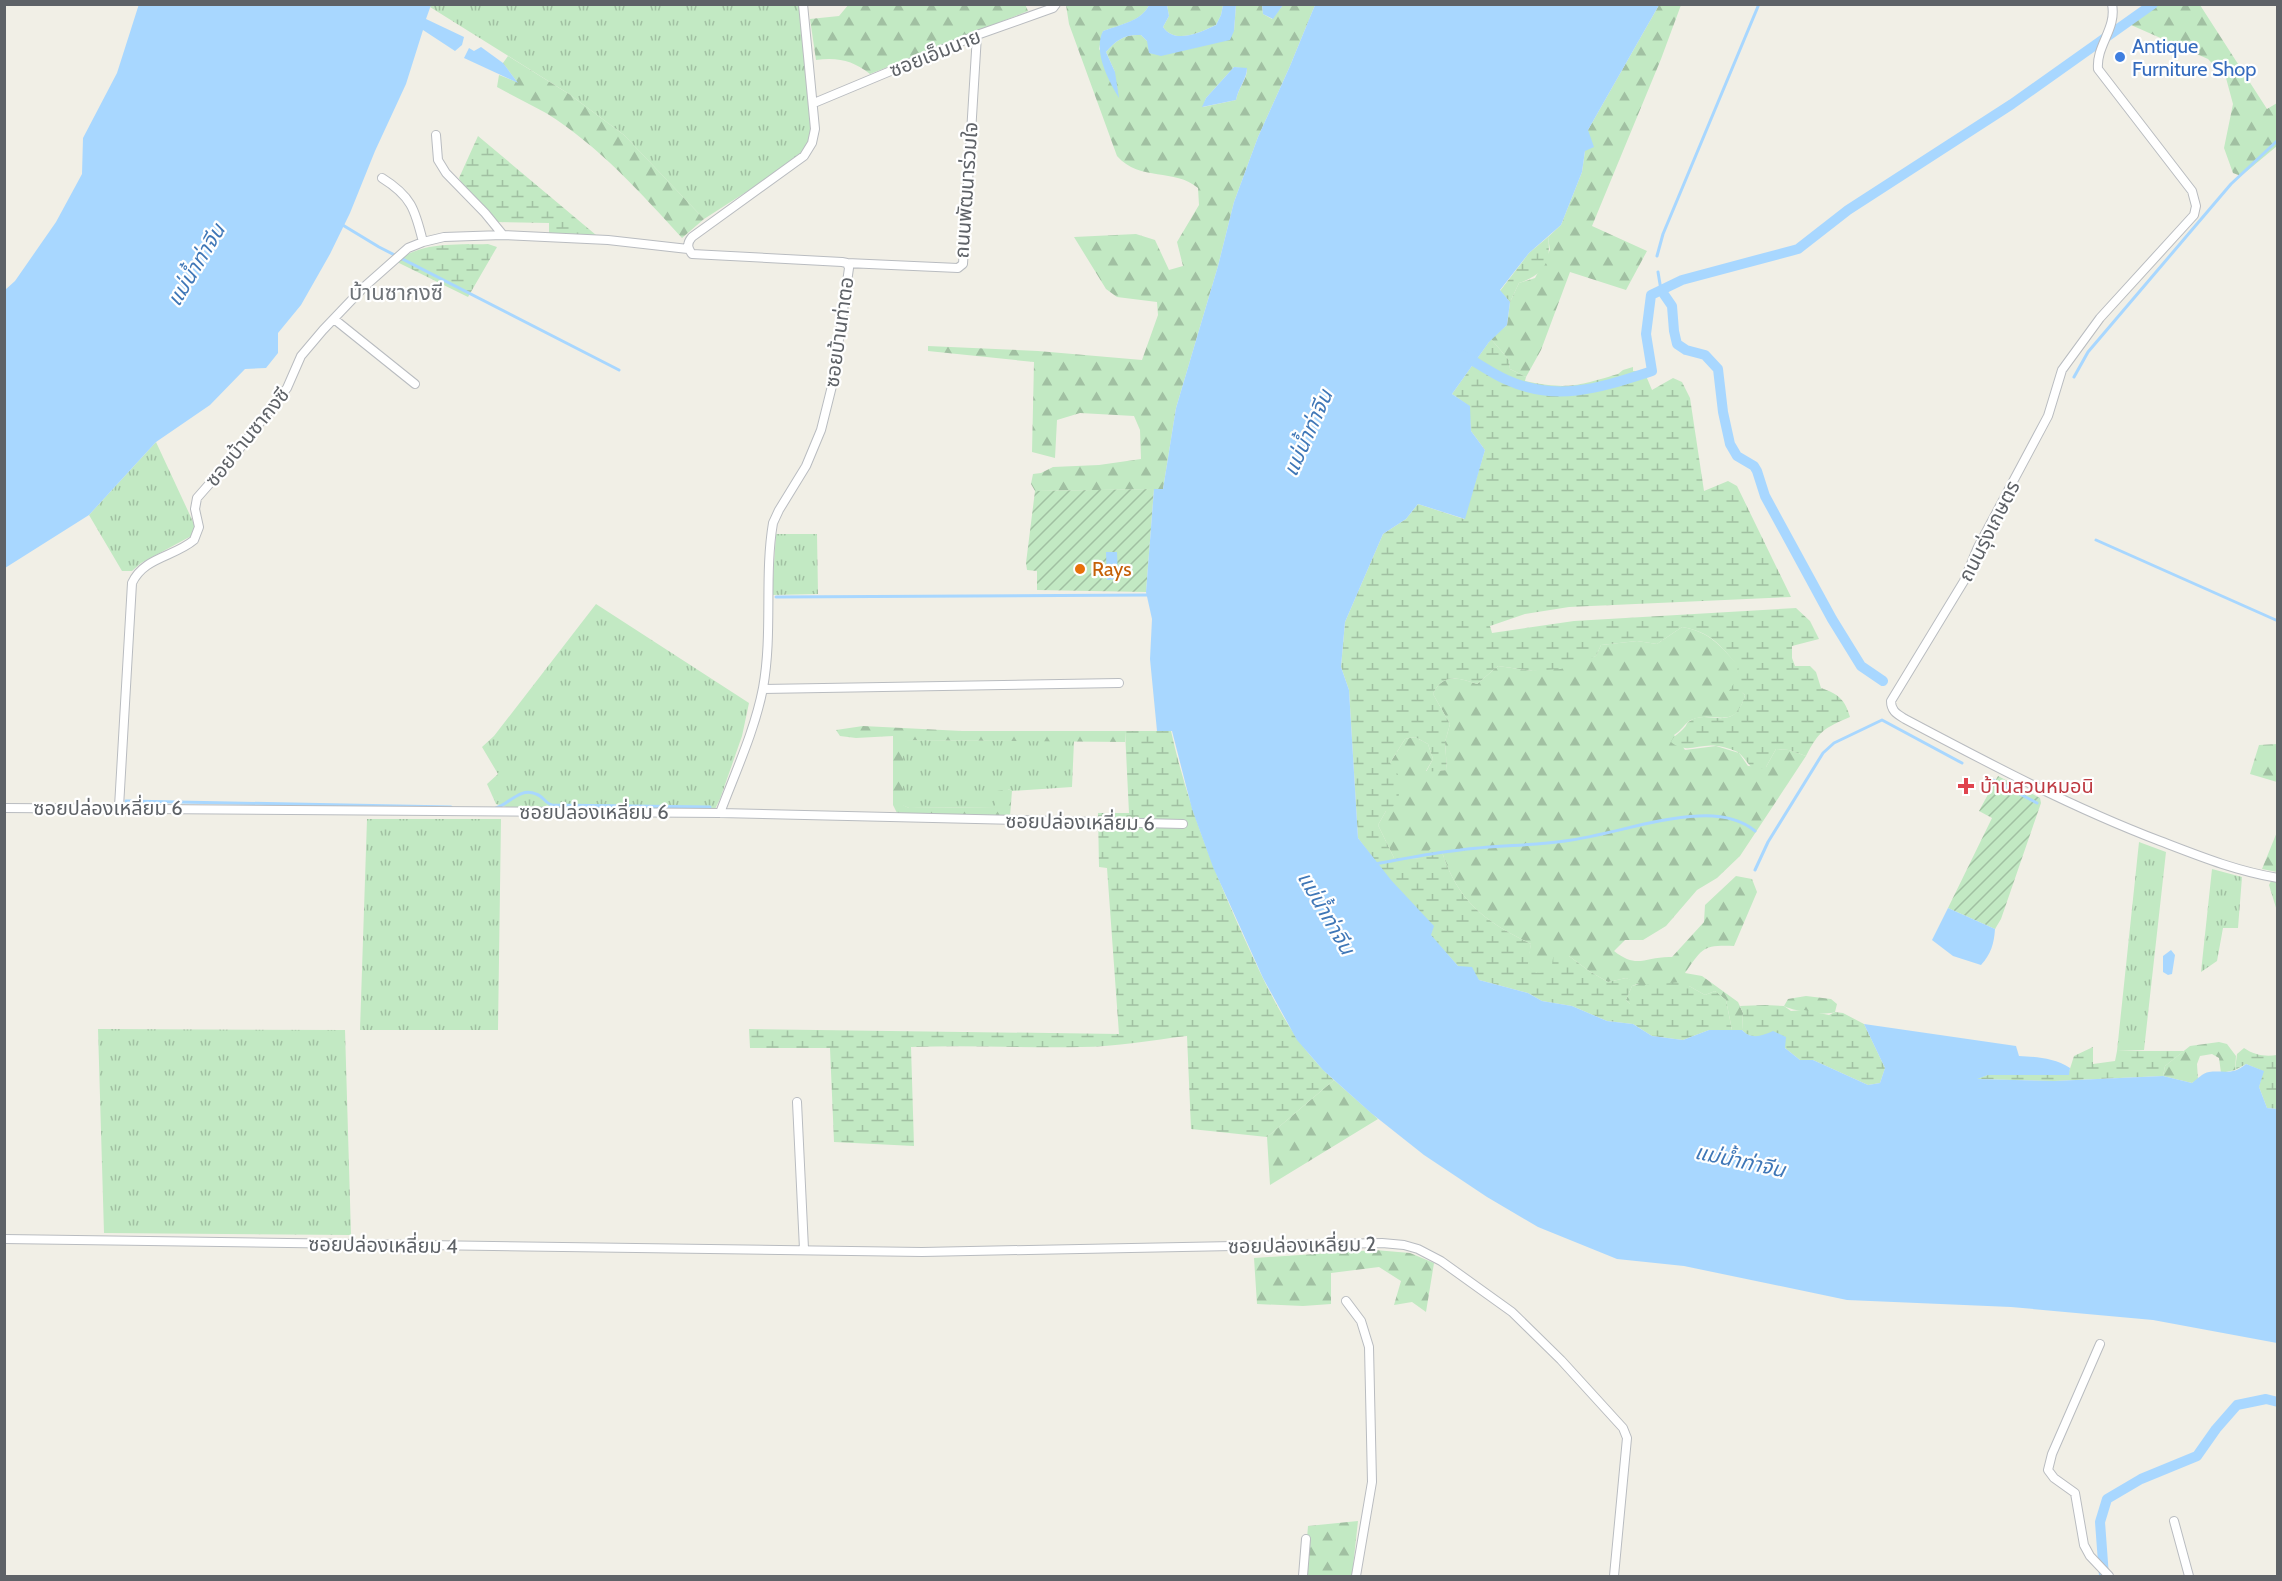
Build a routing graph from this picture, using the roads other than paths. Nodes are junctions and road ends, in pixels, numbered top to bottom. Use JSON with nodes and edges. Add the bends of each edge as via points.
{"nodes":[{"id":1,"x":803,"y":4,"type":"edge"},
{"id":2,"x":1056,"y":4,"type":"edge"},
{"id":3,"x":2112,"y":4,"type":"edge"},
{"id":4,"x":976,"y":35,"type":"junction"},
{"id":5,"x":814,"y":103,"type":"junction"},
{"id":6,"x":436,"y":135,"type":"dead end"},
{"id":7,"x":382,"y":178,"type":"dead end"},
{"id":8,"x":503,"y":235,"type":"junction"},
{"id":9,"x":423,"y":242,"type":"junction"},
{"id":10,"x":688,"y":249,"type":"junction"},
{"id":11,"x":847,"y":263,"type":"junction"},
{"id":12,"x":334,"y":319,"type":"junction"},
{"id":13,"x":416,"y":384,"type":"dead end"},
{"id":14,"x":1119,"y":683,"type":"dead end"},
{"id":15,"x":763,"y":689,"type":"junction"},
{"id":16,"x":119,"y":807,"type":"junction"},
{"id":17,"x":4,"y":808,"type":"edge"},
{"id":18,"x":720,"y":813,"type":"junction"},
{"id":19,"x":1183,"y":824,"type":"dead end"},
{"id":20,"x":2276,"y":877,"type":"edge"},
{"id":21,"x":798,"y":1102,"type":"dead end"},
{"id":22,"x":4,"y":1239,"type":"edge"},
{"id":23,"x":762,"y":1249,"type":"joint"},
{"id":24,"x":804,"y":1249,"type":"junction"},
{"id":25,"x":1346,"y":1301,"type":"dead end"},
{"id":26,"x":2100,"y":1344,"type":"dead end"},
{"id":27,"x":2174,"y":1521,"type":"dead end"},
{"id":28,"x":1306,"y":1539,"type":"dead end"},
{"id":29,"x":1303,"y":1576,"type":"edge"},
{"id":30,"x":1356,"y":1576,"type":"edge"},
{"id":31,"x":1614,"y":1576,"type":"edge"},
{"id":32,"x":2109,"y":1576,"type":"edge"},
{"id":33,"x":2188,"y":1576,"type":"edge"}],
"edges":[{"from":1,"to":5,"type":"street"},
{"from":2,"to":4,"type":"street","name":"ซอยเอ็มนาย"},
{"from":3,"to":20,"type":"street","name":"ถนนรุ่งเกษตร","via":[[2112,26],[2100,52],[2098,69],[2192,190],[2194,215],[2100,318],[2062,370],[2048,417],[1978,547],[1965,581],[1891,706],[1905,719],[2108,821],[2229,868]]},
{"from":4,"to":5,"type":"street","name":"ซอยเอ็มนาย"},
{"from":4,"to":11,"type":"street","name":"ถนนพัฒนาร่วมใจ","via":[[963,264],[958,268]]},
{"from":5,"to":10,"type":"street","via":[[815,129],[804,156],[692,237]]},
{"from":6,"to":8,"type":"street","via":[[438,160],[446,172]]},
{"from":7,"to":9,"type":"street","via":[[403,192],[410,202]]},
{"from":8,"to":9,"type":"street","name":"ซอยบ้านซากงซี","via":[[444,237]]},
{"from":8,"to":10,"type":"street","name":"ซอยบ้านซากงซี"},
{"from":9,"to":12,"type":"street","name":"ซอยบ้านซากงซี","via":[[397,256]]},
{"from":10,"to":11,"type":"street","name":"ซอยบ้านท่าตอ","via":[[692,254]]},
{"from":11,"to":15,"type":"street","name":"ซอยบ้านท่าตอ","via":[[833,382],[821,430],[806,466],[773,523],[770,624]]},
{"from":12,"to":13,"type":"street"},
{"from":12,"to":16,"type":"street","name":"ซอยบ้านซากงซี","via":[[300,356],[287,388],[197,498],[199,527],[194,540],[143,566],[132,583]]},
{"from":14,"to":15,"type":"street"},
{"from":15,"to":18,"type":"street","name":"ซอยบ้านท่าตอ"},
{"from":16,"to":17,"type":"street","name":"ซอยปล่องเหลี่ยม 6"},
{"from":16,"to":18,"type":"street","name":"ซอยปล่องเหลี่ยม 6"},
{"from":18,"to":19,"type":"street","name":"ซอยปล่องเหลี่ยม 6"},
{"from":21,"to":24,"type":"street"},
{"from":22,"to":23,"type":"street","name":"ซอยปล่องเหลี่ยม 4"},
{"from":23,"to":24,"type":"street","name":"ซอยปล่องเหลี่ยม 2"},
{"from":24,"to":31,"type":"street","name":"ซอยปล่องเหลี่ยม 2","via":[[922,1252],[1382,1243],[1418,1249],[1512,1312],[1623,1428],[1628,1438]]},
{"from":25,"to":30,"type":"street","via":[[1361,1321],[1369,1347],[1372,1482]]},
{"from":26,"to":32,"type":"street","via":[[2048,1470],[2075,1493],[2084,1545]]},
{"from":27,"to":33,"type":"street"},
{"from":28,"to":29,"type":"street"}]}
